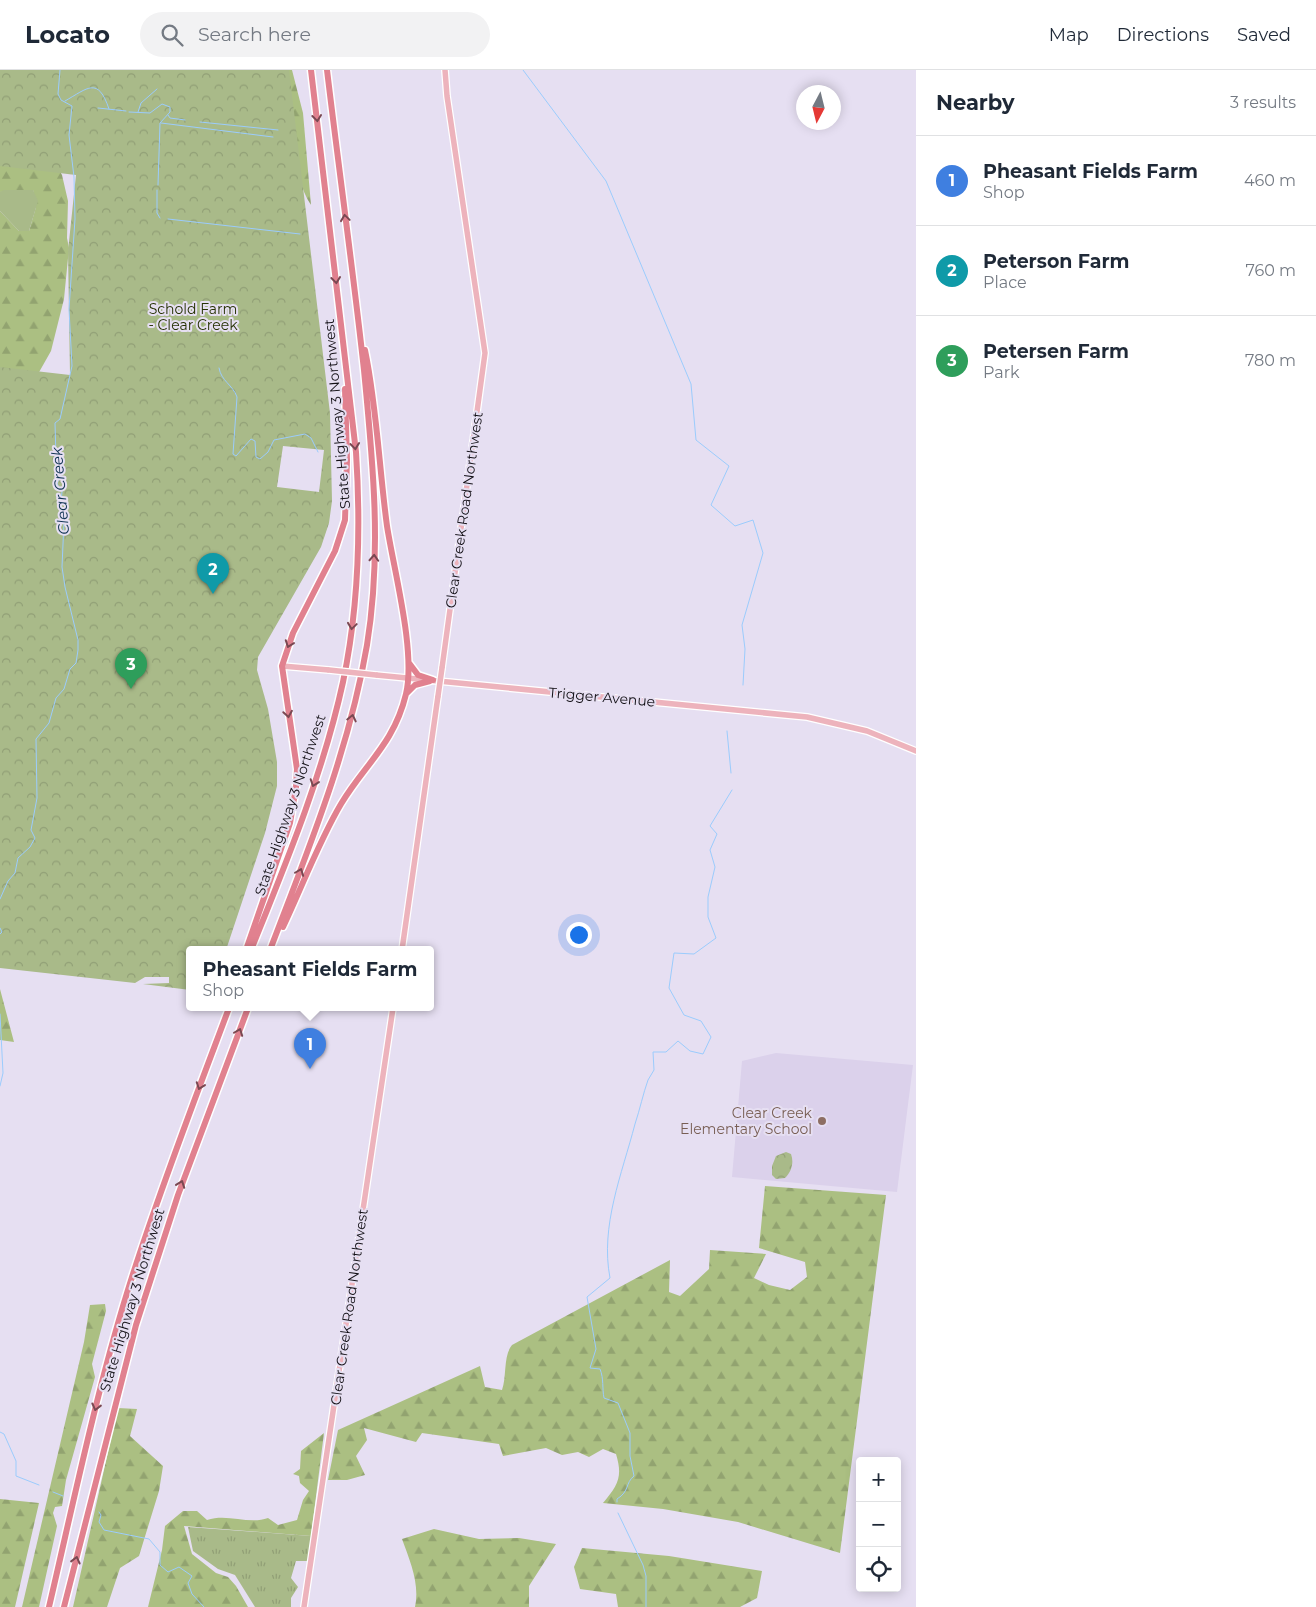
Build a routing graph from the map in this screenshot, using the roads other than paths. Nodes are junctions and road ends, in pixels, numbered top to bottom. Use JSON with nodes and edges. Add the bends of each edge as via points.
{"nodes":[{"id":1,"x":310,"y":70,"type":"edge"},
{"id":2,"x":327,"y":70,"type":"edge"},
{"id":3,"x":445,"y":70,"type":"edge"},
{"id":4,"x":359,"y":319,"type":"junction"},
{"id":5,"x":343,"y":345,"type":"junction"},
{"id":6,"x":409,"y":662,"type":"junction"},
{"id":7,"x":282,"y":666,"type":"junction"},
{"id":8,"x":408,"y":678,"type":"junction"},
{"id":9,"x":433,"y":680,"type":"junction"},
{"id":10,"x":406,"y":694,"type":"junction"},
{"id":11,"x":916,"y":751,"type":"edge"},
{"id":12,"x":247,"y":946,"type":"edge"},
{"id":13,"x":252,"y":946,"type":"edge"},
{"id":14,"x":271,"y":946,"type":"edge"},
{"id":15,"x":272,"y":946,"type":"edge"},
{"id":16,"x":403,"y":946,"type":"edge"},
{"id":17,"x":228,"y":1011,"type":"edge"},
{"id":18,"x":247,"y":1011,"type":"edge"},
{"id":19,"x":393,"y":1011,"type":"edge"},
{"id":20,"x":48,"y":1607,"type":"edge"},
{"id":21,"x":64,"y":1607,"type":"edge"},
{"id":22,"x":304,"y":1607,"type":"edge"}],
"edges":[{"from":1,"to":5,"type":"highway","name":"State Highway 3 Northwest","one_way":true},
{"from":4,"to":2,"type":"highway","one_way":true},
{"from":3,"to":16,"type":"main road","name":"Clear Creek Road Northwest","bridge":true,"via":[[485,353]]},
{"from":4,"to":6,"type":"highway","via":[[372,388],[387,526]]},
{"from":14,"to":4,"type":"highway","one_way":true,"via":[[337,771],[350,728],[367,643],[374,566],[375,502]]},
{"from":5,"to":7,"type":"highway","one_way":true,"via":[[347,460],[345,520],[338,545],[293,633]]},
{"from":5,"to":13,"type":"highway","name":"State Highway 3 Northwest","one_way":true,"via":[[359,505],[358,562],[350,644],[326,750]]},
{"from":6,"to":8,"type":"highway"},
{"from":6,"to":9,"type":"highway","via":[[418,675]]},
{"from":7,"to":8,"type":"main road","name":"Trigger Avenue","bridge":true},
{"from":7,"to":12,"type":"highway","one_way":true,"via":[[297,769],[296,787],[290,823]]},
{"from":8,"to":9,"type":"main road","name":"Trigger Avenue"},
{"from":8,"to":10,"type":"highway"},
{"from":9,"to":10,"type":"highway","via":[[415,685]]},
{"from":9,"to":11,"type":"main road","name":"Trigger Avenue","via":[[813,718],[867,730]]},
{"from":10,"to":15,"type":"highway","via":[[382,751],[335,814]]},
{"from":17,"to":20,"type":"highway","name":"State Highway 3 Northwest","one_way":true,"via":[[133,1275],[99,1396]]},
{"from":21,"to":18,"type":"highway","name":"State Highway 3 Northwest","one_way":true,"via":[[136,1326],[180,1188]]},
{"from":19,"to":22,"type":"main road","name":"Clear Creek Road Northwest"}]}
